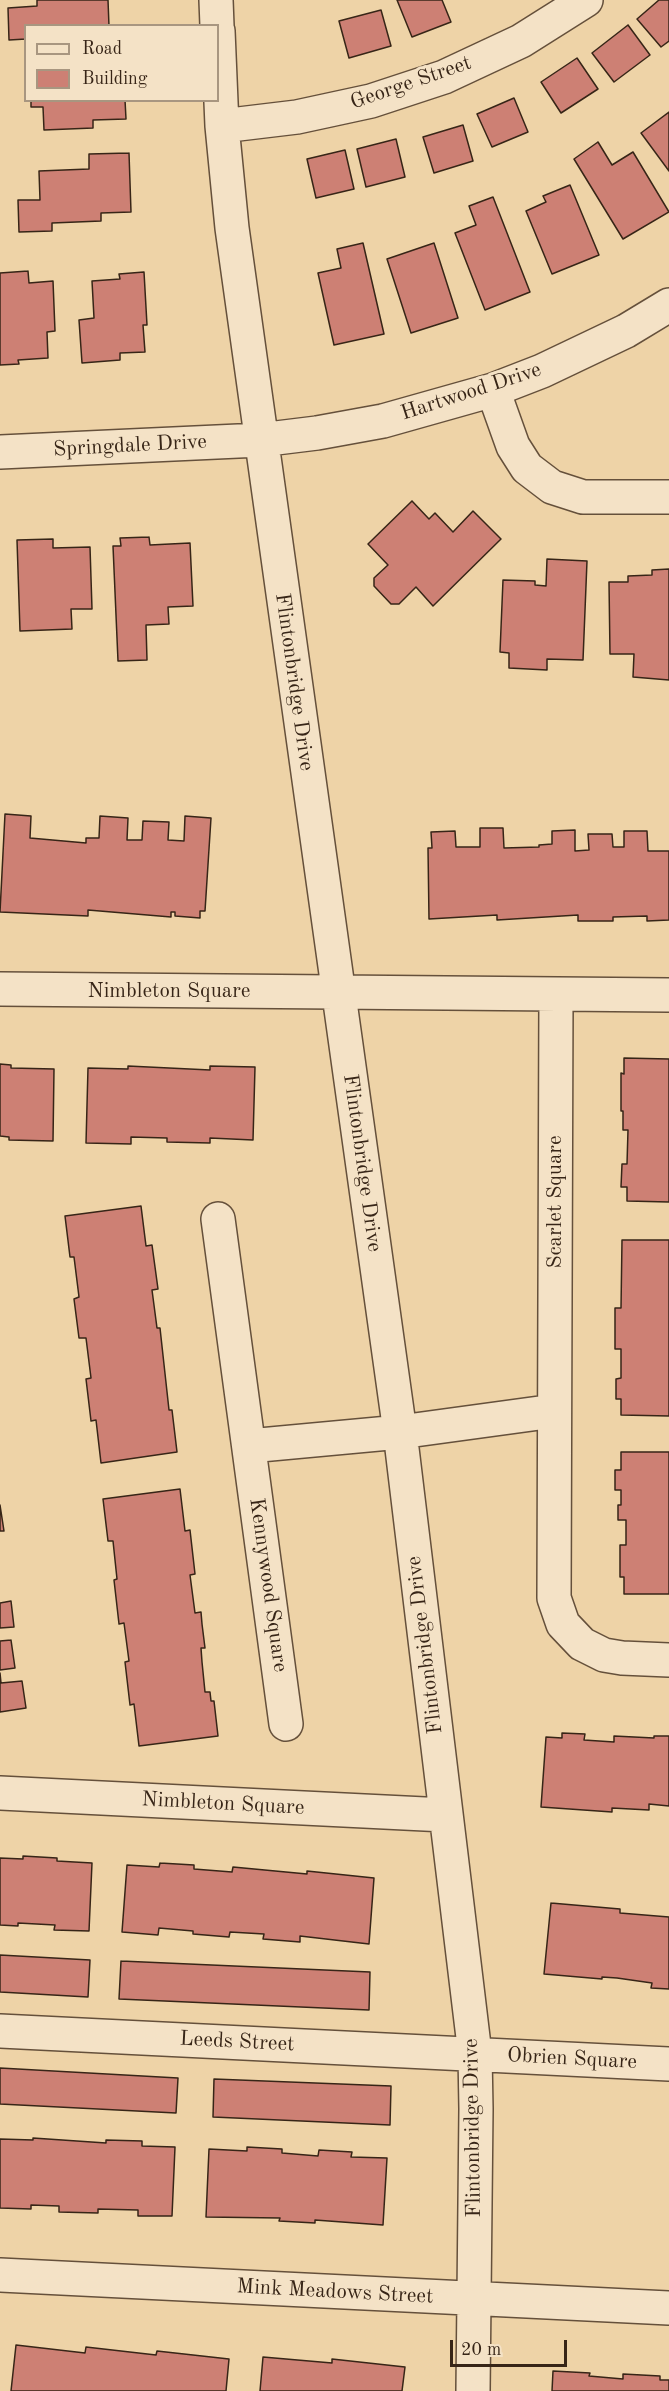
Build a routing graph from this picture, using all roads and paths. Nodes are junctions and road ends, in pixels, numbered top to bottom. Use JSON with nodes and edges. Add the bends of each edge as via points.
{"nodes":[{"id":1,"x":216,"y":0,"type":"edge"},
{"id":2,"x":586,"y":0,"type":"edge"},
{"id":3,"x":217,"y":24,"type":"edge"},
{"id":4,"x":219,"y":55,"type":"edge"},
{"id":5,"x":222,"y":126,"type":"junction"},
{"id":6,"x":669,"y":305,"type":"edge"},
{"id":7,"x":493,"y":390,"type":"junction"},
{"id":8,"x":260,"y":440,"type":"junction"},
{"id":9,"x":0,"y":452,"type":"edge"},
{"id":10,"x":669,"y":497,"type":"edge"},
{"id":11,"x":0,"y":989,"type":"edge"},
{"id":12,"x":337,"y":992,"type":"junction"},
{"id":13,"x":556,"y":994,"type":"junction"},
{"id":14,"x":669,"y":995,"type":"edge"},
{"id":15,"x":218,"y":1219,"type":"dead end"},
{"id":16,"x":554,"y":1411,"type":"junction"},
{"id":17,"x":400,"y":1432,"type":"junction"},
{"id":18,"x":249,"y":1446,"type":"junction"},
{"id":19,"x":669,"y":1660,"type":"edge"},
{"id":20,"x":286,"y":1724,"type":"dead end"},
{"id":21,"x":0,"y":1792,"type":"edge"},
{"id":22,"x":445,"y":1815,"type":"junction"},
{"id":23,"x":0,"y":2031,"type":"edge"},
{"id":24,"x":474,"y":2054,"type":"junction"},
{"id":25,"x":669,"y":2064,"type":"edge"},
{"id":26,"x":0,"y":2275,"type":"edge"},
{"id":27,"x":474,"y":2298,"type":"junction"},
{"id":28,"x":669,"y":2308,"type":"edge"},
{"id":29,"x":473,"y":2391,"type":"edge"}],
"edges":[{"from":1,"to":3,"type":"street"},
{"from":2,"to":5,"type":"street","name":"George Street","via":[[521,41],[444,77],[371,101],[297,117]]},
{"from":4,"to":5,"type":"street","name":"Flintonbridge Drive"},
{"from":5,"to":8,"type":"street","name":"Flintonbridge Drive"},
{"from":6,"to":7,"type":"street","name":"Hartwood Drive","via":[[626,331]]},
{"from":7,"to":8,"type":"street","name":"Hartwood Drive","via":[[383,421]]},
{"from":7,"to":10,"type":"street","via":[[513,446],[527,468],[552,488],[584,497]]},
{"from":8,"to":9,"type":"street","name":"Springdale Drive"},
{"from":8,"to":12,"type":"street","name":"Flintonbridge Drive"},
{"from":11,"to":12,"type":"street","name":"Nimbleton Square"},
{"from":12,"to":13,"type":"street"},
{"from":12,"to":17,"type":"street","name":"Flintonbridge Drive"},
{"from":13,"to":14,"type":"street"},
{"from":13,"to":16,"type":"street","name":"Scarlet Square"},
{"from":15,"to":18,"type":"street","name":"Kennywood Square"},
{"from":16,"to":17,"type":"street"},
{"from":16,"to":19,"type":"street","name":"Scarlet Square","via":[[554,1598],[563,1623],[582,1644],[604,1655]]},
{"from":17,"to":18,"type":"street"},
{"from":17,"to":22,"type":"street","name":"Flintonbridge Drive"},
{"from":18,"to":20,"type":"street","name":"Kennywood Square"},
{"from":21,"to":22,"type":"street","name":"Nimbleton Square"},
{"from":22,"to":24,"type":"street","name":"Flintonbridge Drive"},
{"from":23,"to":24,"type":"street","name":"Leeds Street"},
{"from":24,"to":25,"type":"street","name":"Obrien Square"},
{"from":24,"to":27,"type":"street","name":"Flintonbridge Drive"},
{"from":26,"to":27,"type":"street","name":"Mink Meadows Street"},
{"from":27,"to":28,"type":"street","name":"Mink Meadows Street"},
{"from":27,"to":29,"type":"street","name":"Flintonbridge Drive"}]}
